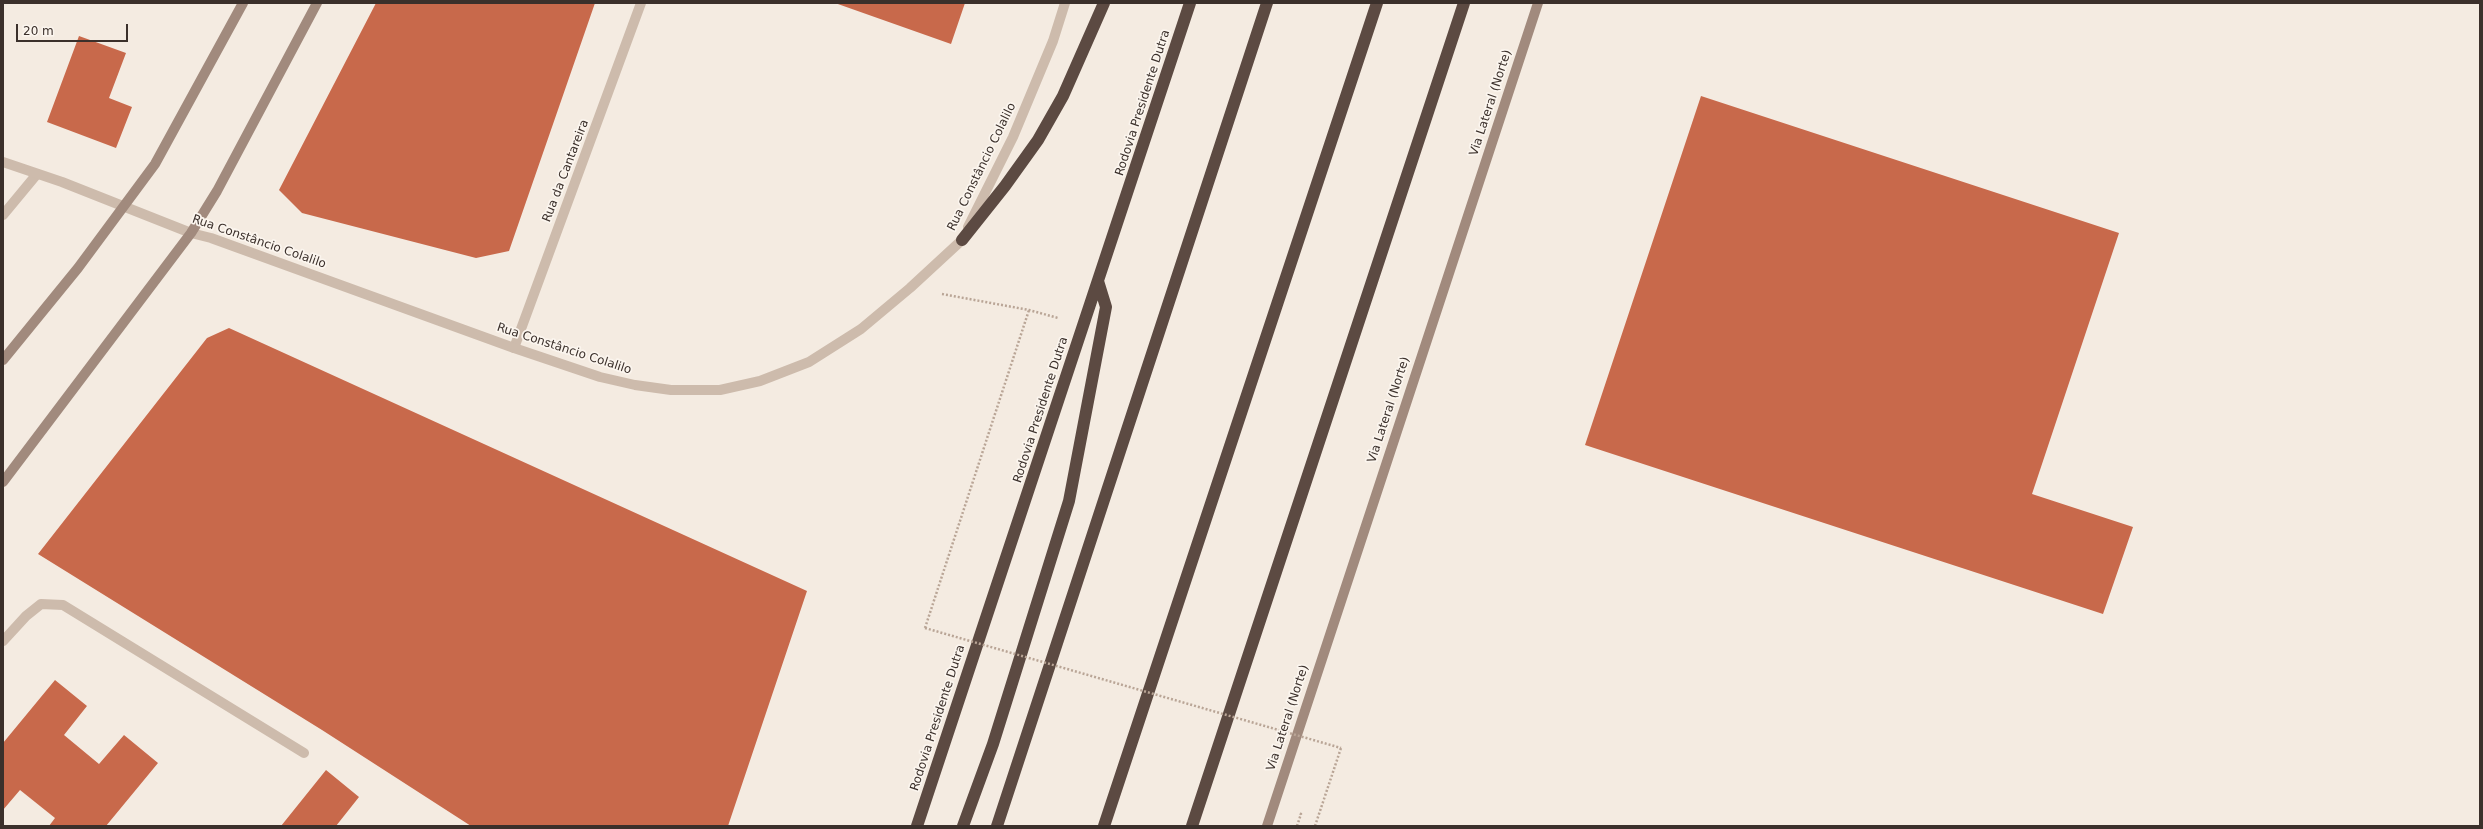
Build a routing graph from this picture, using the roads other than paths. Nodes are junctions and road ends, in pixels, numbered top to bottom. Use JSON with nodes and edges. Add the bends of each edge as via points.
{"nodes":[{"id":1,"x":243,"y":3,"type":"edge"},
{"id":2,"x":317,"y":3,"type":"edge"},
{"id":3,"x":641,"y":3,"type":"edge"},
{"id":4,"x":1065,"y":3,"type":"edge"},
{"id":5,"x":1104,"y":3,"type":"edge"},
{"id":6,"x":1190,"y":3,"type":"edge"},
{"id":7,"x":1267,"y":3,"type":"edge"},
{"id":8,"x":1377,"y":3,"type":"edge"},
{"id":9,"x":1464,"y":3,"type":"edge"},
{"id":10,"x":1538,"y":3,"type":"edge"},
{"id":11,"x":3,"y":162,"type":"edge"},
{"id":12,"x":37,"y":174,"type":"junction"},
{"id":13,"x":125,"y":206,"type":"junction"},
{"id":14,"x":3,"y":215,"type":"edge"},
{"id":15,"x":191,"y":233,"type":"junction"},
{"id":16,"x":962,"y":240,"type":"junction"},
{"id":17,"x":1098,"y":281,"type":"junction"},
{"id":18,"x":514,"y":348,"type":"junction"},
{"id":19,"x":3,"y":360,"type":"edge"},
{"id":20,"x":3,"y":482,"type":"edge"},
{"id":21,"x":3,"y":641,"type":"edge"},
{"id":22,"x":304,"y":753,"type":"dead end"},
{"id":23,"x":917,"y":826,"type":"edge"},
{"id":24,"x":963,"y":826,"type":"edge"},
{"id":25,"x":997,"y":826,"type":"edge"},
{"id":26,"x":1104,"y":826,"type":"edge"},
{"id":27,"x":1192,"y":826,"type":"edge"},
{"id":28,"x":1267,"y":826,"type":"edge"}],
"edges":[{"from":1,"to":13,"type":"main road","via":[[155,164]]},
{"from":2,"to":15,"type":"main road","via":[[217,191]]},
{"from":3,"to":18,"type":"street","name":"Rua da Cantareira"},
{"from":4,"to":16,"type":"street","name":"Rua Constâncio Colalilo","via":[[1053,41],[1013,137]]},
{"from":5,"to":16,"type":"highway","via":[[1063,96],[1038,140]]},
{"from":6,"to":17,"type":"highway","name":"Rodovia Presidente Dutra"},
{"from":7,"to":25,"type":"highway"},
{"from":8,"to":26,"type":"highway"},
{"from":9,"to":27,"type":"highway"},
{"from":10,"to":28,"type":"main road","name":"Via Lateral (Norte)"},
{"from":11,"to":12,"type":"street","name":"Rua Constâncio Colalilo"},
{"from":12,"to":13,"type":"street","name":"Rua Constâncio Colalilo"},
{"from":12,"to":14,"type":"street"},
{"from":13,"to":15,"type":"street","name":"Rua Constâncio Colalilo"},
{"from":13,"to":19,"type":"main road"},
{"from":15,"to":18,"type":"street","name":"Rua Constâncio Colalilo","via":[[212,238]]},
{"from":15,"to":20,"type":"main road"},
{"from":16,"to":18,"type":"street","name":"Rua Constâncio Colalilo","via":[[861,329],[809,362],[760,381],[720,390],[672,390],[600,377]]},
{"from":17,"to":23,"type":"highway","name":"Rodovia Presidente Dutra"},
{"from":17,"to":24,"type":"highway","via":[[1106,307],[1068,501],[996,737]]},
{"from":21,"to":22,"type":"street","via":[[41,604],[63,605]]}]}
